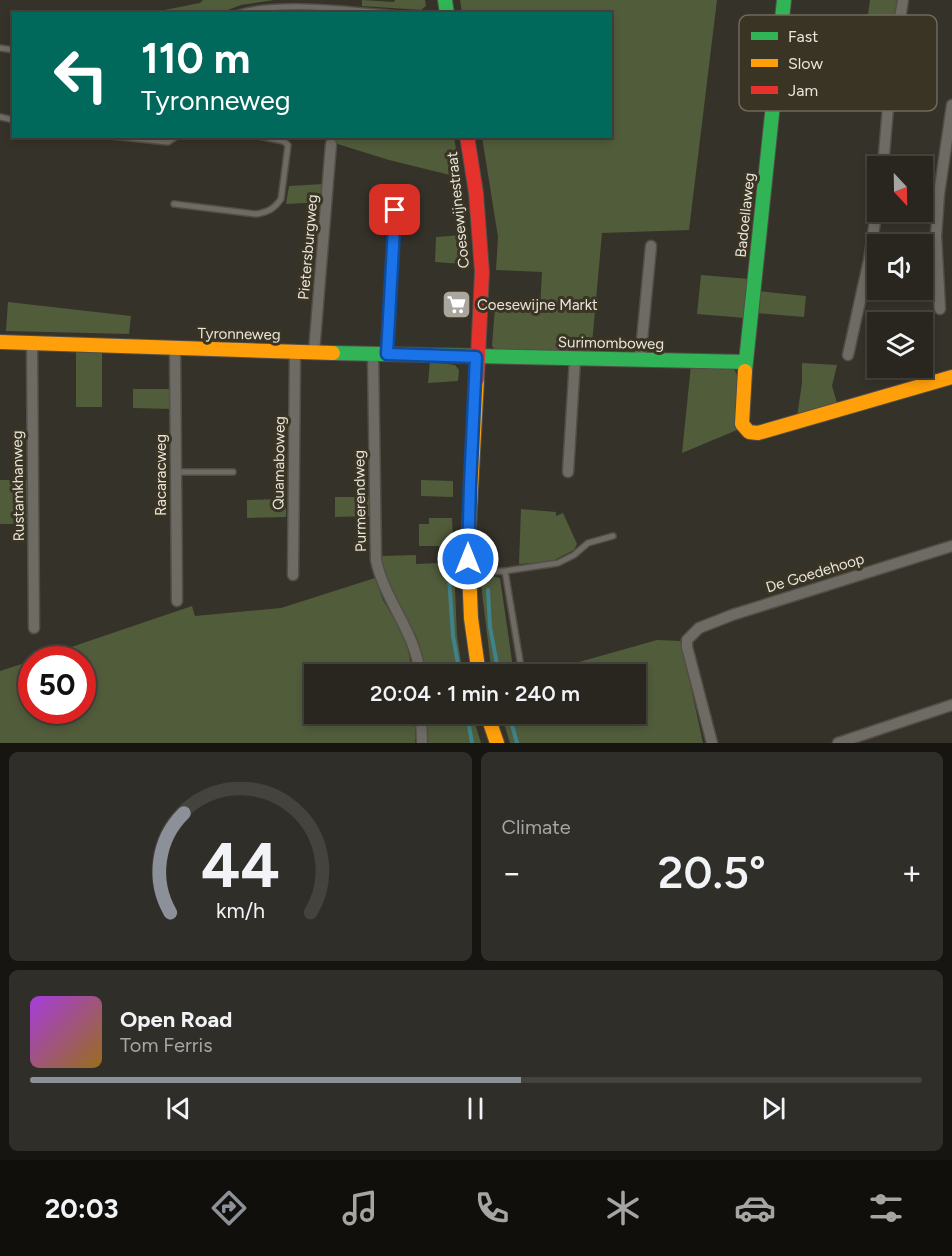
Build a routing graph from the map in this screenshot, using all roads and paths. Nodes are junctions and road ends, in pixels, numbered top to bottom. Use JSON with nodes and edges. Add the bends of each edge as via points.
{"nodes":[{"id":1,"x":784,"y":0,"type":"edge"},
{"id":2,"x":903,"y":0,"type":"edge"},
{"id":3,"x":241,"y":12,"type":"edge"},
{"id":4,"x":352,"y":12,"type":"edge"},
{"id":5,"x":782,"y":15,"type":"edge"},
{"id":6,"x":901,"y":15,"type":"edge"},
{"id":7,"x":952,"y":105,"type":"edge"},
{"id":8,"x":772,"y":111,"type":"edge"},
{"id":9,"x":888,"y":111,"type":"edge"},
{"id":10,"x":130,"y":138,"type":"edge"},
{"id":11,"x":174,"y":138,"type":"edge"},
{"id":12,"x":467,"y":138,"type":"edge"},
{"id":13,"x":288,"y":139,"type":"edge"},
{"id":14,"x":331,"y":144,"type":"dead end"},
{"id":15,"x":884,"y":156,"type":"edge"},
{"id":16,"x":174,"y":204,"type":"dead end"},
{"id":17,"x":395,"y":210,"type":"dead end"},
{"id":18,"x":875,"y":222,"type":"edge"},
{"id":19,"x":651,"y":246,"type":"dead end"},
{"id":20,"x":940,"y":309,"type":"dead end"},
{"id":21,"x":0,"y":342,"type":"edge"},
{"id":22,"x":32,"y":344,"type":"junction"},
{"id":23,"x":175,"y":349,"type":"junction"},
{"id":24,"x":295,"y":352,"type":"junction"},
{"id":25,"x":314,"y":352,"type":"junction"},
{"id":26,"x":380,"y":354,"type":"junction"},
{"id":27,"x":848,"y":355,"type":"dead end"},
{"id":28,"x":476,"y":357,"type":"junction"},
{"id":29,"x":574,"y":359,"type":"junction"},
{"id":30,"x":640,"y":361,"type":"junction"},
{"id":31,"x":746,"y":362,"type":"junction"},
{"id":32,"x":952,"y":377,"type":"edge"},
{"id":33,"x":176,"y":472,"type":"junction"},
{"id":34,"x":233,"y":472,"type":"dead end"},
{"id":35,"x":568,"y":472,"type":"dead end"},
{"id":36,"x":613,"y":536,"type":"dead end"},
{"id":37,"x":952,"y":546,"type":"edge"},
{"id":38,"x":505,"y":571,"type":"junction"},
{"id":39,"x":469,"y":572,"type":"junction"},
{"id":40,"x":292,"y":575,"type":"dead end"},
{"id":41,"x":177,"y":601,"type":"dead end"},
{"id":42,"x":34,"y":628,"type":"dead end"},
{"id":43,"x":418,"y":664,"type":"edge"},
{"id":44,"x":477,"y":664,"type":"edge"},
{"id":45,"x":520,"y":664,"type":"edge"},
{"id":46,"x":952,"y":705,"type":"edge"},
{"id":47,"x":421,"y":724,"type":"edge"},
{"id":48,"x":490,"y":724,"type":"edge"},
{"id":49,"x":422,"y":743,"type":"edge"},
{"id":50,"x":497,"y":743,"type":"edge"},
{"id":51,"x":712,"y":743,"type":"edge"},
{"id":52,"x":838,"y":743,"type":"edge"}],
"edges":[{"from":1,"to":5,"type":"street","name":"Badoellaweg"},
{"from":2,"to":6,"type":"street"},
{"from":3,"to":4,"type":"lane","via":[[283,6]]},
{"from":7,"to":20,"type":"street","via":[[936,226]]},
{"from":8,"to":31,"type":"street","name":"Badoellaweg"},
{"from":9,"to":15,"type":"street"},
{"from":10,"to":11,"type":"lane","via":[[168,142]]},
{"from":12,"to":28,"type":"street","name":"Coesewijnestraat","via":[[482,272]]},
{"from":13,"to":16,"type":"lane","via":[[281,199],[268,212],[256,214]]},
{"from":14,"to":25,"type":"street","name":"Pietersburgweg"},
{"from":17,"to":26,"type":"street","name":"Purmerendweg"},
{"from":18,"to":27,"type":"street"},
{"from":19,"to":30,"type":"street"},
{"from":21,"to":22,"type":"street","name":"Tyronneweg"},
{"from":22,"to":23,"type":"street","name":"Tyronneweg"},
{"from":22,"to":42,"type":"street","name":"Rustamkhanweg"},
{"from":23,"to":24,"type":"street","name":"Tyronneweg"},
{"from":23,"to":33,"type":"street","name":"Racaracweg"},
{"from":24,"to":25,"type":"street","name":"Tyronneweg"},
{"from":24,"to":40,"type":"street","name":"Quamaboweg"},
{"from":25,"to":26,"type":"street","name":"Tyronneweg"},
{"from":26,"to":28,"type":"street","name":"Tyronneweg"},
{"from":26,"to":43,"type":"street","name":"Purmerendweg","via":[[376,560],[386,592],[414,643]]},
{"from":28,"to":29,"type":"street","name":"Surimomboweg"},
{"from":28,"to":39,"type":"street","name":"Coesewijnestraat"},
{"from":29,"to":30,"type":"street","name":"Surimomboweg"},
{"from":29,"to":35,"type":"street"},
{"from":30,"to":31,"type":"street","name":"Surimomboweg"},
{"from":31,"to":32,"type":"street","name":"Badoellaweg","via":[[741,419],[748,432]]},
{"from":33,"to":34,"type":"lane"},
{"from":33,"to":41,"type":"street","name":"Racaracweg"},
{"from":36,"to":38,"type":"lane","via":[[588,543],[558,563]]},
{"from":37,"to":51,"type":"street","name":"De Goedehoop","via":[[699,628],[687,640],[687,647]]},
{"from":38,"to":39,"type":"lane"},
{"from":38,"to":45,"type":"lane"},
{"from":39,"to":44,"type":"street","name":"Coesewijnestraat"},
{"from":46,"to":52,"type":"street"},
{"from":47,"to":49,"type":"street"},
{"from":48,"to":50,"type":"street"}]}
